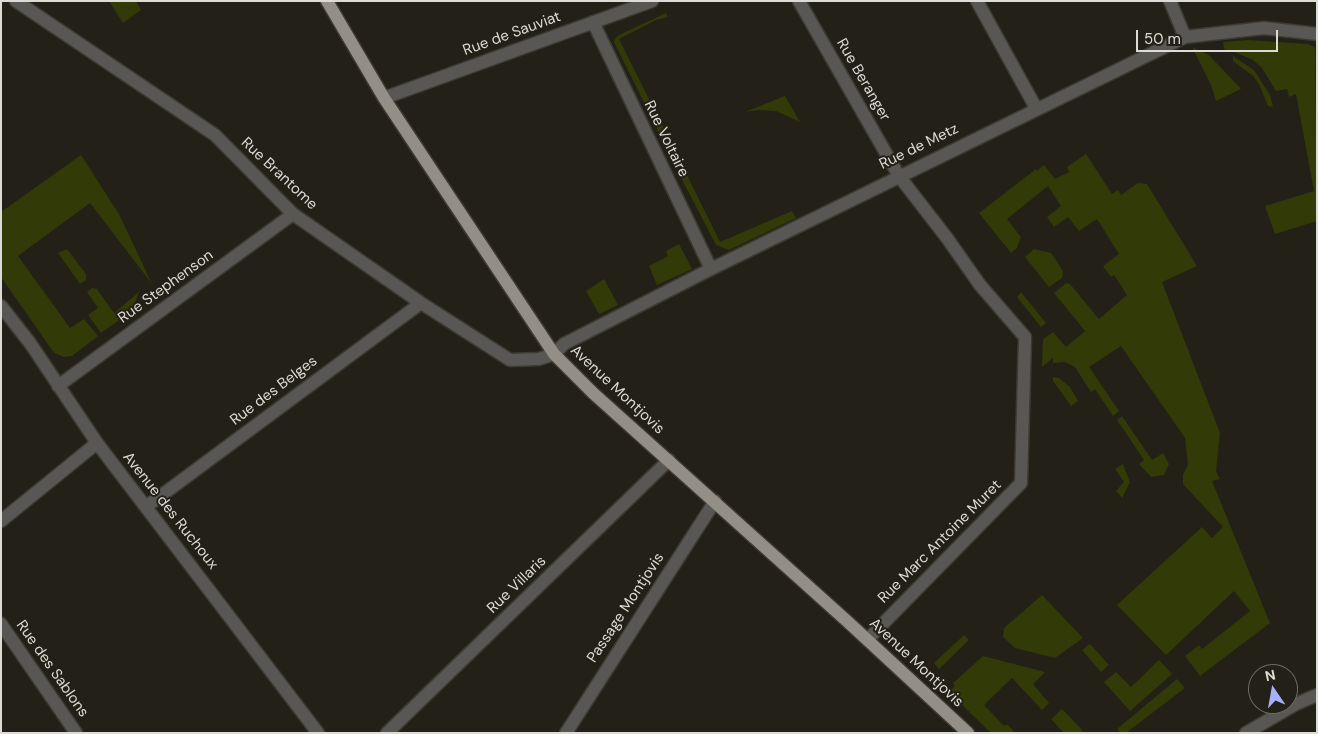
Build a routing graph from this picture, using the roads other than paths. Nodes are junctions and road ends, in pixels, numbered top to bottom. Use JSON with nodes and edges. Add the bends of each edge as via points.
{"nodes":[{"id":1,"x":326,"y":1,"type":"edge"},
{"id":2,"x":652,"y":1,"type":"edge"},
{"id":3,"x":799,"y":1,"type":"edge"},
{"id":4,"x":977,"y":1,"type":"edge"},
{"id":5,"x":1170,"y":1,"type":"edge"},
{"id":6,"x":20,"y":4,"type":"edge"},
{"id":7,"x":593,"y":22,"type":"junction"},
{"id":8,"x":1317,"y":34,"type":"edge"},
{"id":9,"x":1185,"y":37,"type":"junction"},
{"id":10,"x":384,"y":98,"type":"junction"},
{"id":11,"x":1036,"y":108,"type":"junction"},
{"id":12,"x":898,"y":176,"type":"junction"},
{"id":13,"x":293,"y":214,"type":"junction"},
{"id":14,"x":711,"y":269,"type":"junction"},
{"id":15,"x":421,"y":302,"type":"junction"},
{"id":16,"x":1,"y":306,"type":"edge"},
{"id":17,"x":554,"y":354,"type":"junction"},
{"id":18,"x":58,"y":386,"type":"junction"},
{"id":19,"x":97,"y":443,"type":"junction"},
{"id":20,"x":669,"y":460,"type":"junction"},
{"id":21,"x":715,"y":501,"type":"junction"},
{"id":22,"x":147,"y":506,"type":"junction"},
{"id":23,"x":1,"y":521,"type":"edge"},
{"id":24,"x":1,"y":624,"type":"edge"},
{"id":25,"x":868,"y":639,"type":"junction"},
{"id":26,"x":1317,"y":695,"type":"edge"},
{"id":27,"x":76,"y":733,"type":"edge"},
{"id":28,"x":318,"y":733,"type":"edge"},
{"id":29,"x":387,"y":733,"type":"edge"},
{"id":30,"x":566,"y":733,"type":"edge"},
{"id":31,"x":968,"y":733,"type":"edge"},
{"id":32,"x":1246,"y":733,"type":"edge"}],
"edges":[{"from":1,"to":10,"type":"main road","name":"Avenue Montjovis"},
{"from":2,"to":7,"type":"street","name":"Rue de Sauviat"},
{"from":3,"to":12,"type":"street","name":"Rue Beranger"},
{"from":4,"to":11,"type":"street"},
{"from":5,"to":9,"type":"street"},
{"from":6,"to":13,"type":"street","name":"Rue Brantome","via":[[215,135]]},
{"from":7,"to":10,"type":"street","name":"Rue de Sauviat"},
{"from":7,"to":14,"type":"street","name":"Rue Voltaire"},
{"from":8,"to":9,"type":"street","name":"Rue de Metz","via":[[1264,28]]},
{"from":9,"to":11,"type":"street","name":"Rue de Metz"},
{"from":10,"to":17,"type":"main road","name":"Avenue Montjovis"},
{"from":11,"to":12,"type":"street","name":"Rue de Metz"},
{"from":12,"to":14,"type":"street","name":"Rue de Metz"},
{"from":12,"to":25,"type":"street","name":"Rue Marc Antoine Muret","via":[[980,285],[1025,337],[1020,483]]},
{"from":13,"to":15,"type":"street","name":"Rue Brantome"},
{"from":13,"to":18,"type":"street","name":"Rue Stephenson"},
{"from":14,"to":17,"type":"street","name":"Rue de Metz","via":[[564,344]]},
{"from":15,"to":17,"type":"street","name":"Rue Brantome","via":[[510,360],[539,359]]},
{"from":15,"to":22,"type":"street","name":"Rue des Belges"},
{"from":16,"to":18,"type":"street","name":"Avenue des Ruchoux"},
{"from":17,"to":20,"type":"main road","name":"Avenue Montjovis"},
{"from":18,"to":19,"type":"street","name":"Avenue des Ruchoux"},
{"from":19,"to":22,"type":"street","name":"Avenue des Ruchoux"},
{"from":19,"to":23,"type":"street"},
{"from":20,"to":21,"type":"main road","name":"Avenue Montjovis"},
{"from":20,"to":29,"type":"street","name":"Rue Villaris"},
{"from":21,"to":25,"type":"main road","name":"Avenue Montjovis"},
{"from":21,"to":30,"type":"street","name":"Passage Montjovis"},
{"from":22,"to":28,"type":"street","name":"Avenue des Ruchoux"},
{"from":24,"to":27,"type":"street","name":"Rue des Sablons"},
{"from":25,"to":31,"type":"main road","name":"Avenue Montjovis"},
{"from":26,"to":32,"type":"street"}]}
